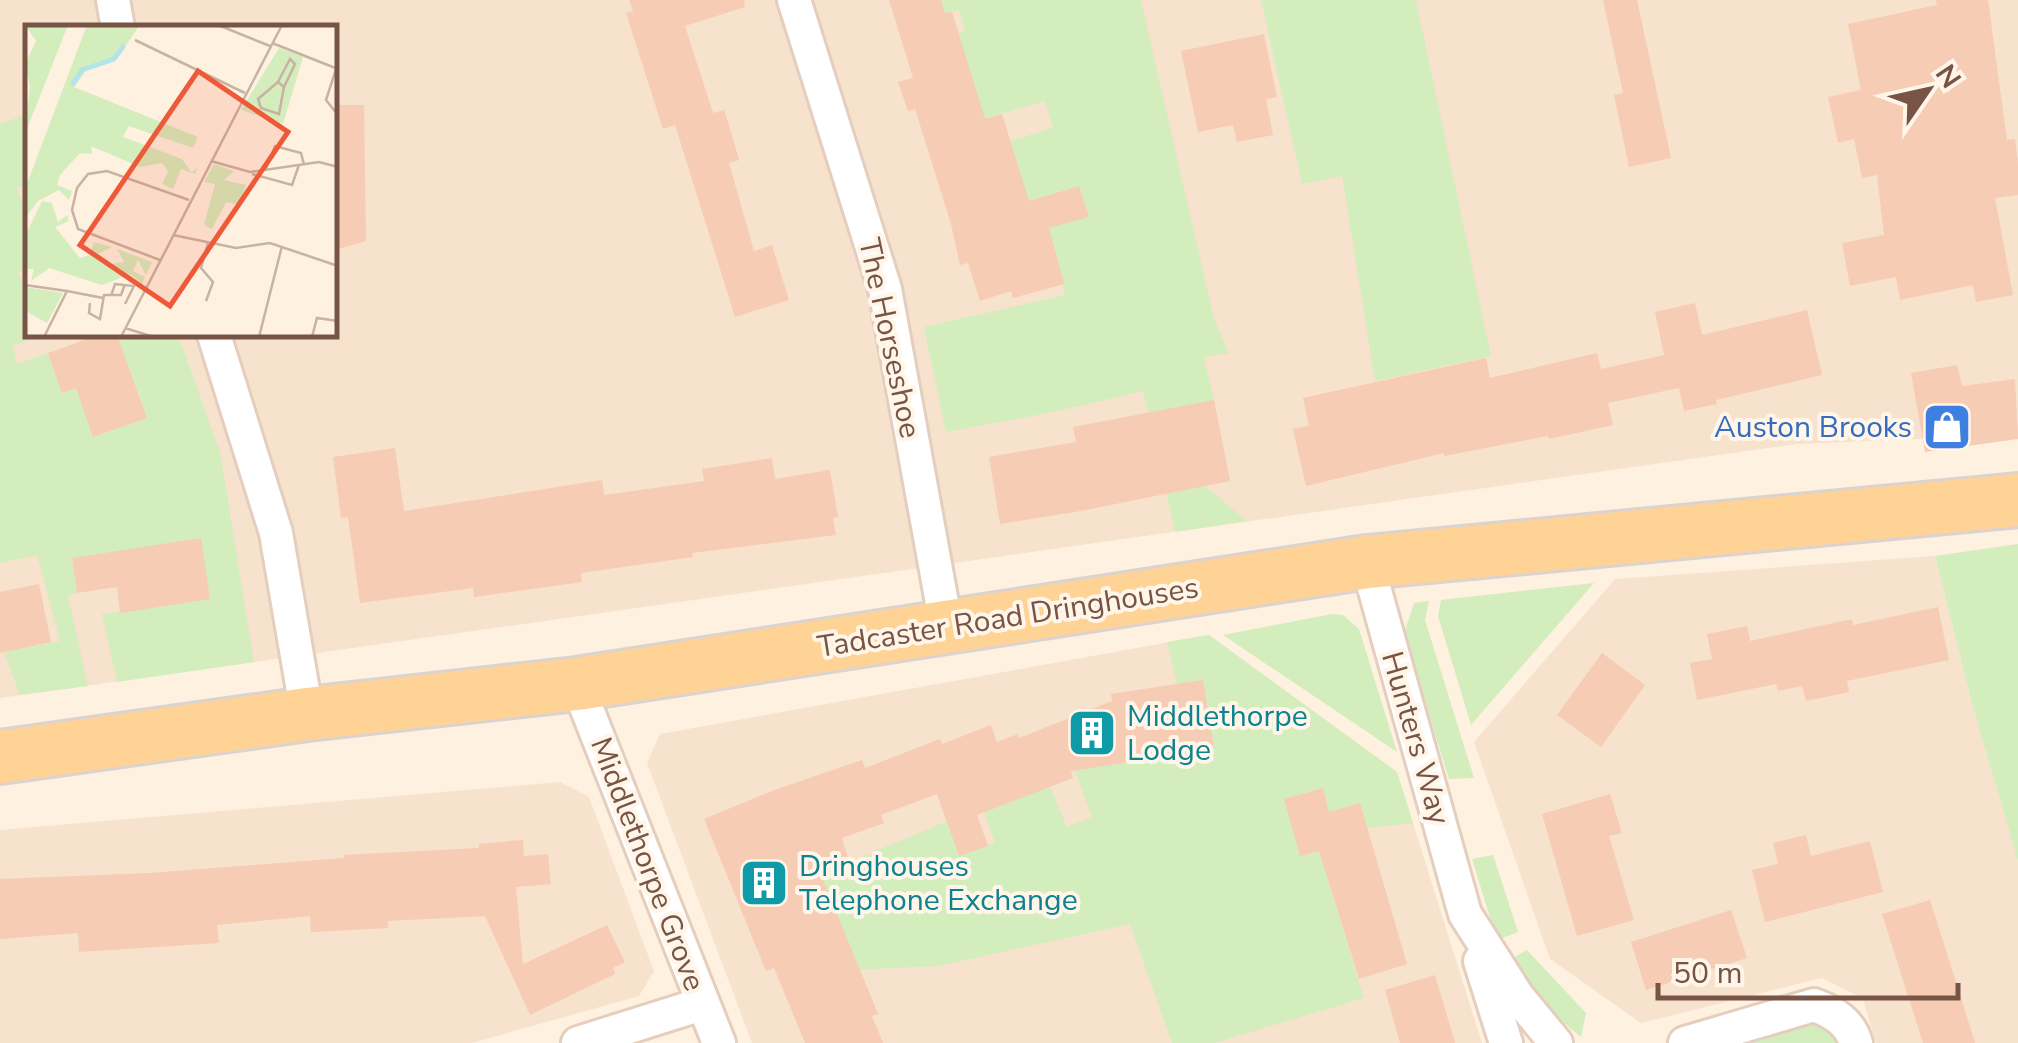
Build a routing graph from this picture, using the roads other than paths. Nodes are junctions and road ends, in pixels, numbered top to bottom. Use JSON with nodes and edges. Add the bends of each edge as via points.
{"nodes":[{"id":1,"x":112,"y":0,"type":"edge"},
{"id":2,"x":794,"y":0,"type":"edge"},
{"id":3,"x":117,"y":25,"type":"edge"},
{"id":4,"x":215,"y":338,"type":"edge"},
{"id":5,"x":2018,"y":500,"type":"edge"},
{"id":6,"x":1367,"y":562,"type":"junction"},
{"id":7,"x":946,"y":625,"type":"junction"},
{"id":8,"x":577,"y":684,"type":"junction"},
{"id":9,"x":307,"y":714,"type":"junction"},
{"id":10,"x":0,"y":757,"type":"edge"},
{"id":11,"x":1466,"y":914,"type":"junction"},
{"id":12,"x":702,"y":1004,"type":"junction"},
{"id":13,"x":578,"y":1043,"type":"edge"},
{"id":14,"x":719,"y":1043,"type":"edge"},
{"id":15,"x":1506,"y":1043,"type":"edge"},
{"id":16,"x":1556,"y":1043,"type":"edge"},
{"id":17,"x":1684,"y":1043,"type":"edge"},
{"id":18,"x":1856,"y":1043,"type":"edge"}],
"edges":[{"from":1,"to":3,"type":"street"},
{"from":2,"to":7,"type":"street","name":"The Horseshoe","via":[[885,289]]},
{"from":4,"to":9,"type":"street","via":[[276,533]]},
{"from":5,"to":6,"type":"main road","name":"Tadcaster Road Dringhouses"},
{"from":6,"to":7,"type":"main road","name":"Tadcaster Road Dringhouses"},
{"from":6,"to":11,"type":"street","name":"Hunters Way"},
{"from":7,"to":8,"type":"main road","name":"Tadcaster Road Dringhouses"},
{"from":8,"to":9,"type":"main road","name":"Tadcaster Road Dringhouses"},
{"from":8,"to":12,"type":"street","name":"Middlethorpe Grove"},
{"from":9,"to":10,"type":"main road","name":"Tadcaster Road Dringhouses"},
{"from":11,"to":15,"type":"street","name":"Hunters Way"},
{"from":11,"to":16,"type":"street","name":"Hunters Way","via":[[1518,998]]},
{"from":12,"to":13,"type":"street"},
{"from":12,"to":14,"type":"street","name":"Middlethorpe Grove"},
{"from":17,"to":18,"type":"street","via":[[1814,1005],[1834,1013]]}]}
